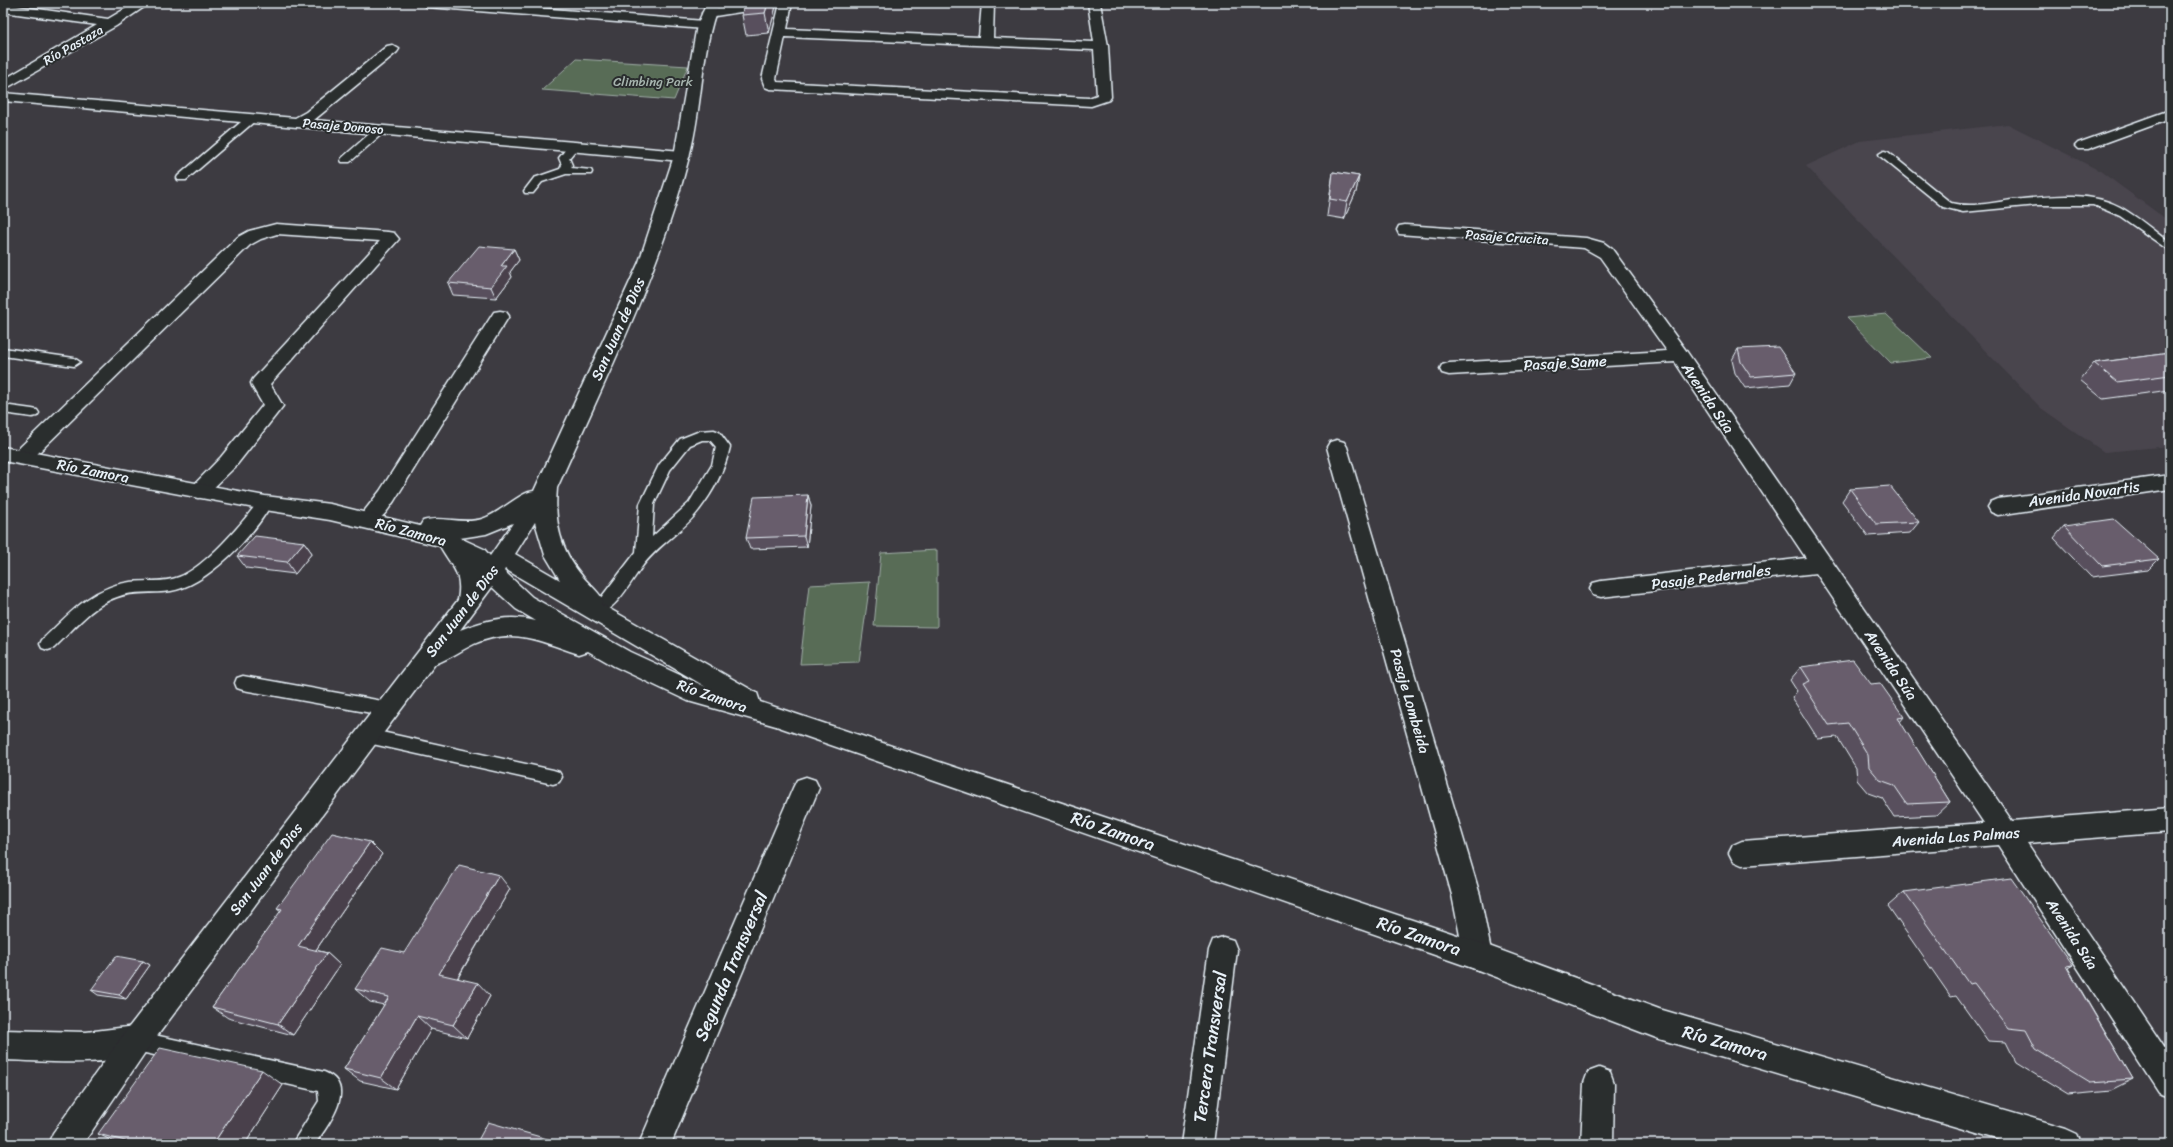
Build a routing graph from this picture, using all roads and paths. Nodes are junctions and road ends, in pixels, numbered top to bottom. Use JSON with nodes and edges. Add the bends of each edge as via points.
{"nodes":[{"id":1,"x":144,"y":3,"type":"edge"},
{"id":2,"x":427,"y":3,"type":"edge"},
{"id":3,"x":741,"y":3,"type":"edge"},
{"id":4,"x":772,"y":3,"type":"edge"},
{"id":5,"x":786,"y":3,"type":"edge"},
{"id":6,"x":988,"y":3,"type":"edge"},
{"id":7,"x":1094,"y":3,"type":"edge"},
{"id":8,"x":3,"y":8,"type":"edge"},
{"id":9,"x":710,"y":12,"type":"edge"},
{"id":10,"x":111,"y":23,"type":"junction"},
{"id":11,"x":780,"y":33,"type":"junction"},
{"id":12,"x":986,"y":41,"type":"junction"},
{"id":13,"x":1101,"y":46,"type":"junction"},
{"id":14,"x":392,"y":49,"type":"dead end"},
{"id":15,"x":3,"y":86,"type":"edge"},
{"id":16,"x":3,"y":97,"type":"edge"},
{"id":17,"x":2170,"y":114,"type":"edge"},
{"id":18,"x":252,"y":118,"type":"junction"},
{"id":19,"x":298,"y":122,"type":"junction"},
{"id":20,"x":380,"y":130,"type":"junction"},
{"id":21,"x":2083,"y":146,"type":"dead end"},
{"id":22,"x":573,"y":147,"type":"junction"},
{"id":23,"x":1884,"y":154,"type":"dead end"},
{"id":24,"x":682,"y":156,"type":"junction"},
{"id":25,"x":346,"y":160,"type":"dead end"},
{"id":26,"x":565,"y":171,"type":"junction"},
{"id":27,"x":587,"y":172,"type":"dead end"},
{"id":28,"x":182,"y":178,"type":"dead end"},
{"id":29,"x":529,"y":191,"type":"dead end"},
{"id":30,"x":1405,"y":230,"type":"dead end"},
{"id":31,"x":2170,"y":248,"type":"edge"},
{"id":32,"x":1606,"y":253,"type":"joint"},
{"id":33,"x":500,"y":316,"type":"dead end"},
{"id":34,"x":3,"y":352,"type":"edge"},
{"id":35,"x":1680,"y":356,"type":"junction"},
{"id":36,"x":74,"y":362,"type":"dead end"},
{"id":37,"x":1450,"y":369,"type":"dead end"},
{"id":38,"x":3,"y":409,"type":"edge"},
{"id":39,"x":32,"y":413,"type":"dead end"},
{"id":40,"x":1337,"y":447,"type":"dead end"},
{"id":41,"x":13,"y":455,"type":"edge"},
{"id":42,"x":2170,"y":482,"type":"edge"},
{"id":43,"x":547,"y":488,"type":"junction"},
{"id":44,"x":198,"y":491,"type":"junction"},
{"id":45,"x":265,"y":504,"type":"junction"},
{"id":46,"x":1998,"y":507,"type":"dead end"},
{"id":47,"x":330,"y":512,"type":"junction"},
{"id":48,"x":373,"y":514,"type":"junction"},
{"id":49,"x":446,"y":540,"type":"junction"},
{"id":50,"x":643,"y":553,"type":"junction"},
{"id":51,"x":497,"y":564,"type":"junction"},
{"id":52,"x":1822,"y":564,"type":"junction"},
{"id":53,"x":1601,"y":589,"type":"dead end"},
{"id":54,"x":468,"y":604,"type":"junction"},
{"id":55,"x":601,"y":608,"type":"junction"},
{"id":56,"x":618,"y":624,"type":"junction"},
{"id":57,"x":48,"y":644,"type":"dead end"},
{"id":58,"x":622,"y":659,"type":"junction"},
{"id":59,"x":425,"y":660,"type":"junction"},
{"id":60,"x":243,"y":682,"type":"dead end"},
{"id":61,"x":388,"y":709,"type":"junction"},
{"id":62,"x":776,"y":716,"type":"junction"},
{"id":63,"x":368,"y":736,"type":"junction"},
{"id":64,"x":553,"y":777,"type":"dead end"},
{"id":65,"x":806,"y":788,"type":"dead end"},
{"id":66,"x":2170,"y":820,"type":"edge"},
{"id":67,"x":2006,"y":834,"type":"junction"},
{"id":68,"x":1742,"y":853,"type":"dead end"},
{"id":69,"x":1223,"y":950,"type":"dead end"},
{"id":70,"x":1478,"y":956,"type":"junction"},
{"id":71,"x":136,"y":1041,"type":"junction"},
{"id":72,"x":3,"y":1045,"type":"edge"},
{"id":73,"x":2170,"y":1082,"type":"edge"},
{"id":74,"x":1599,"y":1083,"type":"dead end"},
{"id":75,"x":64,"y":1144,"type":"edge"},
{"id":76,"x":303,"y":1144,"type":"edge"},
{"id":77,"x":655,"y":1144,"type":"edge"},
{"id":78,"x":1197,"y":1144,"type":"edge"},
{"id":79,"x":1597,"y":1144,"type":"edge"},
{"id":80,"x":2066,"y":1144,"type":"edge"}],
"edges":[{"from":1,"to":10,"type":"street","name":"Río Pastaza"},
{"from":2,"to":9,"type":"street"},
{"from":3,"to":9,"type":"street"},
{"from":4,"to":9,"type":"street"},
{"from":5,"to":11,"type":"street"},
{"from":6,"to":12,"type":"street"},
{"from":7,"to":13,"type":"street"},
{"from":8,"to":10,"type":"street"},
{"from":9,"to":24,"type":"street","name":"San Juan de Dios"},
{"from":10,"to":15,"type":"street","name":"Río Pastaza"},
{"from":11,"to":12,"type":"street"},
{"from":11,"to":13,"type":"street","via":[[769,79],[770,84],[775,86],[1091,102],[1104,97]]},
{"from":12,"to":13,"type":"street"},
{"from":14,"to":19,"type":"street","via":[[311,115]]},
{"from":16,"to":18,"type":"street","name":"Pasaje Donoso"},
{"from":17,"to":21,"type":"street"},
{"from":18,"to":19,"type":"street","name":"Pasaje Donoso"},
{"from":18,"to":28,"type":"lane"},
{"from":19,"to":20,"type":"street","name":"Pasaje Donoso"},
{"from":20,"to":22,"type":"street","name":"Pasaje Donoso"},
{"from":20,"to":25,"type":"lane"},
{"from":22,"to":24,"type":"street","name":"Pasaje Donoso"},
{"from":22,"to":26,"type":"lane","via":[[564,158],[567,165]]},
{"from":23,"to":31,"type":"lane","via":[[1948,205],[1964,209],[2074,200],[2106,204]]},
{"from":24,"to":43,"type":"street","name":"San Juan de Dios","via":[[648,262]]},
{"from":26,"to":27,"type":"lane"},
{"from":26,"to":29,"type":"lane","via":[[538,180]]},
{"from":30,"to":32,"type":"street","name":"Pasaje Crucita","via":[[1586,243]]},
{"from":32,"to":35,"type":"street","name":"Avenida Súa"},
{"from":33,"to":48,"type":"street","via":[[387,496]]},
{"from":34,"to":36,"type":"lane"},
{"from":35,"to":37,"type":"street","name":"Pasaje Same"},
{"from":35,"to":52,"type":"street","name":"Avenida Súa"},
{"from":38,"to":39,"type":"lane"},
{"from":40,"to":70,"type":"street","name":"Pasaje Lombeida","via":[[1466,895]]},
{"from":41,"to":44,"type":"street","name":"Río Zamora"},
{"from":41,"to":44,"type":"street","via":[[244,241],[276,229],[391,239],[260,383],[273,406],[228,462]]},
{"from":42,"to":46,"type":"street","name":"Avenida Novartis"},
{"from":43,"to":48,"type":"street","via":[[515,513],[491,526],[468,531],[442,529]]},
{"from":43,"to":51,"type":"street","name":"San Juan de Dios"},
{"from":43,"to":55,"type":"street","via":[[546,520],[550,541],[565,570],[579,588]]},
{"from":44,"to":45,"type":"street","name":"Río Zamora"},
{"from":45,"to":47,"type":"street","name":"Río Zamora"},
{"from":45,"to":57,"type":"lane","via":[[256,517],[198,574],[182,583],[124,588],[100,598]]},
{"from":47,"to":48,"type":"street","via":[[349,508]]},
{"from":47,"to":49,"type":"street","name":"Río Zamora"},
{"from":49,"to":51,"type":"street","name":"Río Zamora"},
{"from":49,"to":54,"type":"street","via":[[469,570],[472,588]]},
{"from":50,"to":50,"type":"lane","via":[[694,507],[719,465],[723,447],[714,436],[700,436],[685,442],[664,468],[647,504]]},
{"from":50,"to":55,"type":"lane"},
{"from":51,"to":54,"type":"street","name":"San Juan de Dios"},
{"from":51,"to":56,"type":"street","name":"Río Zamora"},
{"from":51,"to":58,"type":"street","name":"Río Zamora","via":[[509,591],[524,603]]},
{"from":52,"to":53,"type":"street","name":"Pasaje Pedernales"},
{"from":52,"to":67,"type":"street","name":"Avenida Súa"},
{"from":54,"to":59,"type":"street","name":"San Juan de Dios"},
{"from":55,"to":56,"type":"street"},
{"from":56,"to":62,"type":"street","name":"Río Zamora"},
{"from":58,"to":59,"type":"street","via":[[524,627],[498,627],[469,635]]},
{"from":58,"to":62,"type":"street","name":"Río Zamora","via":[[696,694]]},
{"from":59,"to":61,"type":"street","name":"San Juan de Dios"},
{"from":60,"to":61,"type":"lane"},
{"from":61,"to":63,"type":"street","name":"San Juan de Dios"},
{"from":62,"to":70,"type":"street","name":"Río Zamora"},
{"from":63,"to":64,"type":"lane"},
{"from":63,"to":71,"type":"street","name":"San Juan de Dios"},
{"from":65,"to":77,"type":"street","name":"Segunda Transversal"},
{"from":66,"to":67,"type":"street","name":"Avenida Las Palmas"},
{"from":67,"to":68,"type":"street","name":"Avenida Las Palmas"},
{"from":67,"to":73,"type":"street","name":"Avenida Súa"},
{"from":69,"to":78,"type":"street","name":"Tercera Transversal"},
{"from":70,"to":80,"type":"street","name":"Río Zamora","via":[[1659,1024]]},
{"from":71,"to":72,"type":"street","via":[[86,1047]]},
{"from":71,"to":75,"type":"street","name":"San Juan de Dios"},
{"from":71,"to":76,"type":"lane","via":[[324,1082],[330,1092],[329,1104]]},
{"from":74,"to":79,"type":"street"}]}
